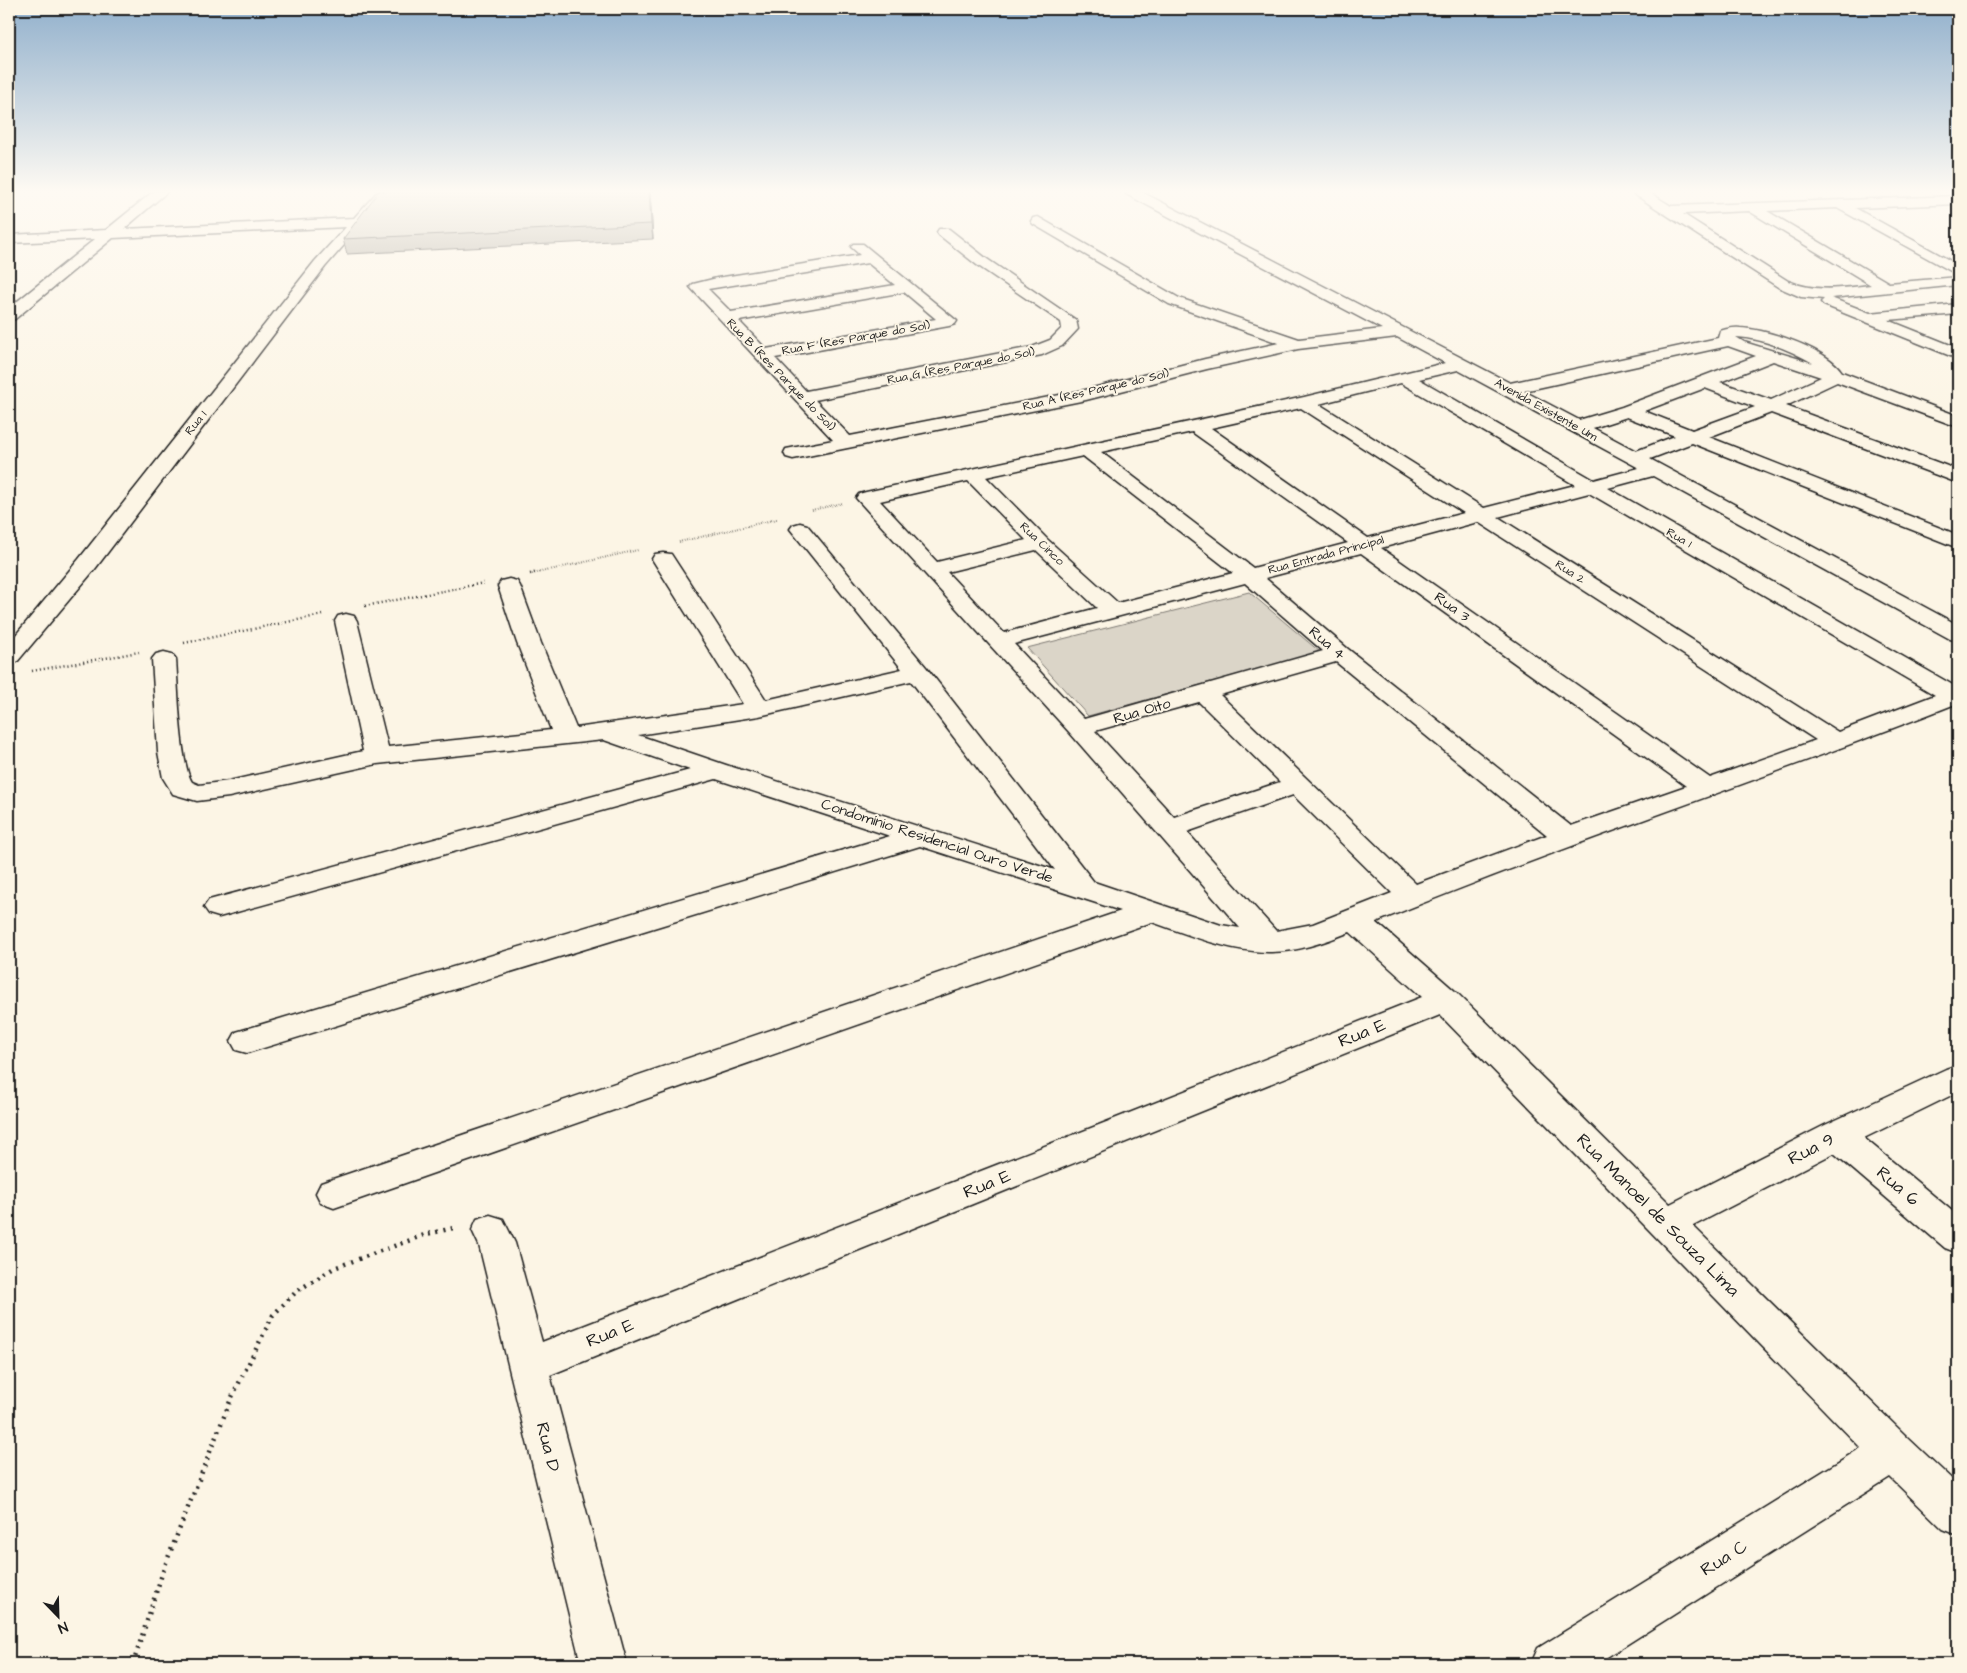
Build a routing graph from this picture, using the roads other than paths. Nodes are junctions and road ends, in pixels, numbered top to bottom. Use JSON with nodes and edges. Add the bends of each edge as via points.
{"nodes":[{"id":1,"x":65,"y":269,"type":"edge"},
{"id":2,"x":317,"y":269,"type":"edge"},
{"id":3,"x":803,"y":269,"type":"edge"},
{"id":4,"x":885,"y":269,"type":"edge"},
{"id":5,"x":992,"y":269,"type":"edge"},
{"id":6,"x":1120,"y":269,"type":"edge"},
{"id":7,"x":1279,"y":269,"type":"edge"},
{"id":8,"x":1760,"y":269,"type":"edge"},
{"id":9,"x":1855,"y":269,"type":"edge"},
{"id":10,"x":1958,"y":281,"type":"edge"},
{"id":11,"x":907,"y":287,"type":"junction"},
{"id":12,"x":1887,"y":288,"type":"junction"},
{"id":13,"x":1829,"y":302,"type":"dead end"},
{"id":14,"x":1958,"y":309,"type":"edge"},
{"id":15,"x":9,"y":316,"type":"edge"},
{"id":16,"x":1868,"y":317,"type":"junction"},
{"id":17,"x":726,"y":318,"type":"junction"},
{"id":18,"x":1399,"y":332,"type":"junction"},
{"id":19,"x":1729,"y":340,"type":"junction"},
{"id":20,"x":1298,"y":344,"type":"junction"},
{"id":21,"x":1958,"y":354,"type":"edge"},
{"id":22,"x":764,"y":355,"type":"junction"},
{"id":23,"x":1772,"y":356,"type":"junction"},
{"id":24,"x":1460,"y":364,"type":"junction"},
{"id":25,"x":1836,"y":376,"type":"junction"},
{"id":26,"x":1404,"y":378,"type":"junction"},
{"id":27,"x":1706,"y":382,"type":"junction"},
{"id":28,"x":1508,"y":389,"type":"junction"},
{"id":29,"x":803,"y":397,"type":"junction"},
{"id":30,"x":1304,"y":402,"type":"junction"},
{"id":31,"x":1771,"y":407,"type":"junction"},
{"id":32,"x":1628,"y":411,"type":"junction"},
{"id":33,"x":1958,"y":422,"type":"edge"},
{"id":34,"x":1196,"y":426,"type":"junction"},
{"id":35,"x":1577,"y":427,"type":"junction"},
{"id":36,"x":1694,"y":437,"type":"junction"},
{"id":37,"x":846,"y":443,"type":"junction"},
{"id":38,"x":1087,"y":450,"type":"junction"},
{"id":39,"x":793,"y":453,"type":"dead end"},
{"id":40,"x":1634,"y":458,"type":"junction"},
{"id":41,"x":1654,"y":470,"type":"junction"},
{"id":42,"x":972,"y":475,"type":"junction"},
{"id":43,"x":1958,"y":477,"type":"edge"},
{"id":44,"x":1590,"y":487,"type":"junction"},
{"id":45,"x":1482,"y":515,"type":"junction"},
{"id":46,"x":798,"y":519,"type":"road end"},
{"id":47,"x":1958,"y":542,"type":"edge"},
{"id":48,"x":1040,"y":543,"type":"junction"},
{"id":49,"x":1365,"y":545,"type":"junction"},
{"id":50,"x":663,"y":559,"type":"dead end"},
{"id":51,"x":933,"y":569,"type":"junction"},
{"id":52,"x":1248,"y":575,"type":"junction"},
{"id":53,"x":509,"y":581,"type":"road end"},
{"id":54,"x":1114,"y":612,"type":"junction"},
{"id":55,"x":344,"y":614,"type":"road end"},
{"id":56,"x":1958,"y":634,"type":"edge"},
{"id":57,"x":999,"y":641,"type":"junction"},
{"id":58,"x":163,"y":651,"type":"road end"},
{"id":59,"x":1340,"y":654,"type":"junction"},
{"id":60,"x":9,"y":657,"type":"edge"},
{"id":61,"x":918,"y":672,"type":"junction"},
{"id":62,"x":1204,"y":693,"type":"junction"},
{"id":63,"x":1956,"y":695,"type":"edge"},
{"id":64,"x":759,"y":709,"type":"junction"},
{"id":65,"x":1079,"y":728,"type":"junction"},
{"id":66,"x":606,"y":732,"type":"junction"},
{"id":67,"x":566,"y":736,"type":"junction"},
{"id":68,"x":1836,"y":742,"type":"junction"},
{"id":69,"x":377,"y":756,"type":"junction"},
{"id":70,"x":718,"y":771,"type":"junction"},
{"id":71,"x":1298,"y":786,"type":"junction"},
{"id":72,"x":1707,"y":788,"type":"junction"},
{"id":73,"x":1170,"y":828,"type":"junction"},
{"id":74,"x":921,"y":836,"type":"junction"},
{"id":75,"x":1567,"y":837,"type":"junction"},
{"id":76,"x":1084,"y":889,"type":"junction"},
{"id":77,"x":1412,"y":896,"type":"junction"},
{"id":78,"x":219,"y":907,"type":"dead end"},
{"id":79,"x":1152,"y":911,"type":"junction"},
{"id":80,"x":1354,"y":920,"type":"junction"},
{"id":81,"x":1269,"y":942,"type":"junction"},
{"id":82,"x":1445,"y":1000,"type":"junction"},
{"id":83,"x":247,"y":1040,"type":"dead end"},
{"id":84,"x":1958,"y":1078,"type":"edge"},
{"id":85,"x":1837,"y":1135,"type":"junction"},
{"id":86,"x":334,"y":1193,"type":"dead end"},
{"id":87,"x":1666,"y":1223,"type":"junction"},
{"id":88,"x":490,"y":1230,"type":"road end"},
{"id":89,"x":1958,"y":1237,"type":"edge"},
{"id":90,"x":528,"y":1366,"type":"junction"},
{"id":91,"x":1893,"y":1452,"type":"junction"},
{"id":92,"x":1958,"y":1514,"type":"edge"},
{"id":93,"x":604,"y":1664,"type":"edge"},
{"id":94,"x":1554,"y":1664,"type":"edge"}],
"edges":[{"from":1,"to":15,"type":"street"},
{"from":2,"to":60,"type":"street","name":"Rua 1","via":[[87,564]]},
{"from":3,"to":17,"type":"street","name":"Rua B (Res Parque do Sol)","via":[[700,286]]},
{"from":4,"to":11,"type":"street"},
{"from":5,"to":29,"type":"street","name":"Rua G (Res Parque do Sol)","via":[[1068,320],[1070,330],[1056,343],[1036,352]]},
{"from":6,"to":20,"type":"street","via":[[1174,301]]},
{"from":7,"to":18,"type":"street","name":"Avenida Existente Um"},
{"from":8,"to":12,"type":"street","via":[[1801,292],[1824,294]]},
{"from":9,"to":12,"type":"street"},
{"from":10,"to":12,"type":"street"},
{"from":11,"to":17,"type":"street"},
{"from":11,"to":22,"type":"street","name":"Rua F (Res Parque do Sol)","via":[[949,321]]},
{"from":13,"to":16,"type":"street"},
{"from":14,"to":16,"type":"street"},
{"from":16,"to":21,"type":"street"},
{"from":17,"to":22,"type":"street","name":"Rua B (Res Parque do Sol)"},
{"from":18,"to":20,"type":"street","name":"Rua A (Res Parque do Sol)"},
{"from":18,"to":24,"type":"street","name":"Avenida Existente Um"},
{"from":19,"to":23,"type":"street"},
{"from":19,"to":25,"type":"street","via":[[1726,334],[1734,332],[1772,339],[1828,366]]},
{"from":19,"to":28,"type":"street"},
{"from":20,"to":37,"type":"street","name":"Rua A (Res Parque do Sol)","via":[[1086,394]]},
{"from":22,"to":29,"type":"street","name":"Rua B (Res Parque do Sol)"},
{"from":23,"to":25,"type":"street"},
{"from":23,"to":27,"type":"street"},
{"from":24,"to":26,"type":"street"},
{"from":24,"to":28,"type":"street","name":"Avenida Existente Um"},
{"from":25,"to":31,"type":"street"},
{"from":25,"to":33,"type":"street"},
{"from":26,"to":30,"type":"street"},
{"from":26,"to":44,"type":"street","name":"Rua 1"},
{"from":27,"to":31,"type":"street"},
{"from":27,"to":32,"type":"street"},
{"from":28,"to":35,"type":"street","name":"Avenida Existente Um"},
{"from":29,"to":37,"type":"street","name":"Rua B (Res Parque do Sol)"},
{"from":30,"to":34,"type":"street"},
{"from":30,"to":45,"type":"street","name":"Rua 2"},
{"from":31,"to":36,"type":"street"},
{"from":31,"to":43,"type":"street"},
{"from":32,"to":35,"type":"street"},
{"from":32,"to":36,"type":"street"},
{"from":34,"to":38,"type":"street"},
{"from":34,"to":49,"type":"street","name":"Rua 3"},
{"from":35,"to":40,"type":"street","name":"Avenida Existente Um"},
{"from":36,"to":40,"type":"street"},
{"from":36,"to":47,"type":"street"},
{"from":37,"to":39,"type":"street","name":"Rua A (Res Parque do Sol)"},
{"from":38,"to":42,"type":"street"},
{"from":38,"to":52,"type":"street","name":"Rua 4"},
{"from":40,"to":41,"type":"street","name":"Avenida Existente Um"},
{"from":41,"to":44,"type":"street","name":"Rua Entrada Principal"},
{"from":41,"to":56,"type":"street","name":"Avenida Existente Um"},
{"from":42,"to":48,"type":"street","name":"Rua Cinco"},
{"from":42,"to":51,"type":"street","via":[[866,498]]},
{"from":44,"to":45,"type":"street","name":"Rua Entrada Principal"},
{"from":44,"to":63,"type":"street","name":"Rua 1"},
{"from":45,"to":49,"type":"street","name":"Rua Entrada Principal"},
{"from":45,"to":68,"type":"street","name":"Rua 2"},
{"from":46,"to":61,"type":"street"},
{"from":48,"to":51,"type":"street"},
{"from":48,"to":54,"type":"street","name":"Rua Cinco"},
{"from":49,"to":52,"type":"street","name":"Rua Entrada Principal"},
{"from":49,"to":72,"type":"street","name":"Rua 3"},
{"from":50,"to":64,"type":"street"},
{"from":51,"to":57,"type":"street"},
{"from":52,"to":54,"type":"street","name":"Rua Entrada Principal"},
{"from":52,"to":59,"type":"street","name":"Rua 4"},
{"from":53,"to":67,"type":"street","via":[[529,644]]},
{"from":54,"to":57,"type":"street","name":"Rua Entrada Principal"},
{"from":55,"to":69,"type":"street"},
{"from":57,"to":65,"type":"street"},
{"from":58,"to":69,"type":"street","via":[[171,752],[176,778],[187,791],[201,793],[229,789]]},
{"from":59,"to":62,"type":"street","name":"Rua Oito"},
{"from":59,"to":75,"type":"street","name":"Rua 4"},
{"from":61,"to":64,"type":"street"},
{"from":61,"to":76,"type":"street"},
{"from":62,"to":65,"type":"street","name":"Rua Oito"},
{"from":62,"to":71,"type":"street"},
{"from":63,"to":68,"type":"street","name":"Condomínio Residencial Ouro Verde"},
{"from":64,"to":66,"type":"street"},
{"from":65,"to":73,"type":"street"},
{"from":66,"to":67,"type":"street"},
{"from":66,"to":70,"type":"street","name":"Condomínio Residencial Ouro Verde"},
{"from":67,"to":69,"type":"street"},
{"from":68,"to":72,"type":"street","name":"Condomínio Residencial Ouro Verde"},
{"from":70,"to":74,"type":"street","name":"Condomínio Residencial Ouro Verde"},
{"from":70,"to":78,"type":"street"},
{"from":71,"to":73,"type":"street"},
{"from":71,"to":77,"type":"street"},
{"from":72,"to":75,"type":"street","name":"Condomínio Residencial Ouro Verde"},
{"from":73,"to":81,"type":"street"},
{"from":74,"to":76,"type":"street","name":"Condomínio Residencial Ouro Verde"},
{"from":74,"to":83,"type":"street"},
{"from":75,"to":77,"type":"street","name":"Condomínio Residencial Ouro Verde"},
{"from":76,"to":79,"type":"street","name":"Condomínio Residencial Ouro Verde"},
{"from":77,"to":80,"type":"street","name":"Condomínio Residencial Ouro Verde"},
{"from":79,"to":81,"type":"street","name":"Condomínio Residencial Ouro Verde","via":[[1217,934]]},
{"from":79,"to":86,"type":"street"},
{"from":80,"to":81,"type":"street","name":"Condomínio Residencial Ouro Verde","via":[[1320,933]]},
{"from":80,"to":82,"type":"street","name":"Rua Manoel de Souza Lima"},
{"from":82,"to":87,"type":"street","name":"Rua Manoel de Souza Lima"},
{"from":82,"to":90,"type":"street","name":"Rua E"},
{"from":84,"to":85,"type":"street","name":"Rua 9"},
{"from":85,"to":87,"type":"street","name":"Rua 9"},
{"from":85,"to":89,"type":"street","name":"Rua 6"},
{"from":87,"to":91,"type":"street","name":"Rua Manoel de Souza Lima"},
{"from":88,"to":90,"type":"street","name":"Rua D","via":[[497,1243]]},
{"from":90,"to":93,"type":"street","name":"Rua D"},
{"from":91,"to":92,"type":"street","name":"Rua Manoel de Souza Lima"},
{"from":91,"to":94,"type":"street","name":"Rua C"}]}
